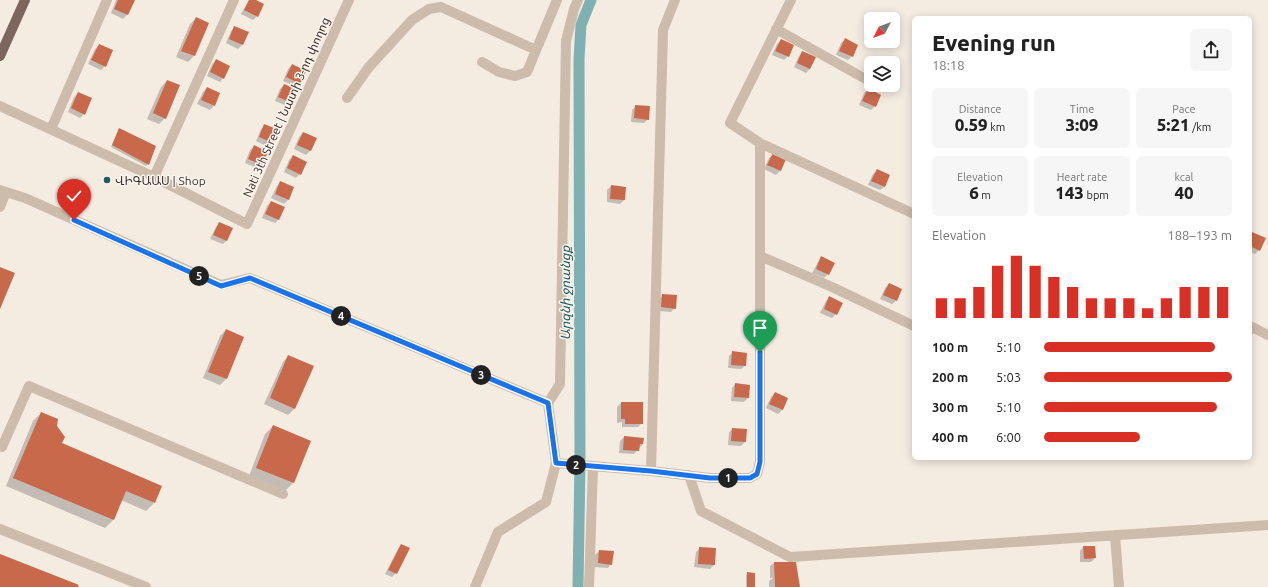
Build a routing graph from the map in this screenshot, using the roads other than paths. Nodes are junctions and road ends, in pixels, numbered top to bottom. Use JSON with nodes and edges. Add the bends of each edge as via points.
{"nodes":[{"id":1,"x":25,"y":0,"type":"edge"},
{"id":2,"x":107,"y":0,"type":"edge"},
{"id":3,"x":234,"y":0,"type":"edge"},
{"id":4,"x":349,"y":0,"type":"edge"},
{"id":5,"x":557,"y":0,"type":"edge"},
{"id":6,"x":578,"y":0,"type":"edge"},
{"id":7,"x":675,"y":0,"type":"edge"},
{"id":8,"x":790,"y":0,"type":"edge"},
{"id":9,"x":776,"y":29,"type":"junction"},
{"id":10,"x":536,"y":50,"type":"junction"},
{"id":11,"x":0,"y":56,"type":"edge"},
{"id":12,"x":482,"y":62,"type":"dead end"},
{"id":13,"x":864,"y":77,"type":"edge"},
{"id":14,"x":347,"y":98,"type":"dead end"},
{"id":15,"x":0,"y":106,"type":"edge"},
{"id":16,"x":51,"y":129,"type":"junction"},
{"id":17,"x":760,"y":143,"type":"junction"},
{"id":18,"x":154,"y":177,"type":"junction"},
{"id":19,"x":3,"y":191,"type":"edge"},
{"id":20,"x":0,"y":207,"type":"edge"},
{"id":21,"x":912,"y":213,"type":"edge"},
{"id":22,"x":760,"y":256,"type":"junction"},
{"id":23,"x":912,"y":325,"type":"edge"},
{"id":24,"x":1252,"y":327,"type":"edge"},
{"id":25,"x":1268,"y":335,"type":"edge"},
{"id":26,"x":548,"y":403,"type":"junction"},
{"id":27,"x":0,"y":446,"type":"edge"},
{"id":28,"x":556,"y":463,"type":"junction"},
{"id":29,"x":588,"y":466,"type":"junction"},
{"id":30,"x":651,"y":471,"type":"junction"},
{"id":31,"x":689,"y":475,"type":"junction"},
{"id":32,"x":283,"y":494,"type":"dead end"},
{"id":33,"x":1268,"y":525,"type":"edge"},
{"id":34,"x":0,"y":529,"type":"edge"},
{"id":35,"x":1115,"y":535,"type":"junction"},
{"id":36,"x":146,"y":587,"type":"edge"},
{"id":37,"x":475,"y":587,"type":"edge"},
{"id":38,"x":589,"y":587,"type":"edge"},
{"id":39,"x":1119,"y":587,"type":"edge"}],
"edges":[{"from":1,"to":11,"type":"main road"},
{"from":2,"to":16,"type":"street"},
{"from":3,"to":18,"type":"street"},
{"from":4,"to":18,"type":"street","name":"Nati 3th Street | Նատի 3-րդ փողոց","via":[[247,224]]},
{"from":5,"to":10,"type":"street"},
{"from":6,"to":26,"type":"street","via":[[566,40],[560,384]]},
{"from":7,"to":30,"type":"street","via":[[663,30]]},
{"from":8,"to":9,"type":"street"},
{"from":9,"to":13,"type":"street"},
{"from":9,"to":17,"type":"street","via":[[730,123]]},
{"from":10,"to":12,"type":"street","via":[[527,72],[515,76],[499,72]]},
{"from":10,"to":14,"type":"street","via":[[441,8],[428,9],[412,20],[369,67]]},
{"from":15,"to":16,"type":"street"},
{"from":16,"to":18,"type":"street"},
{"from":17,"to":21,"type":"street"},
{"from":17,"to":22,"type":"street"},
{"from":19,"to":20,"type":"street"},
{"from":19,"to":26,"type":"street","via":[[25,198],[221,286],[250,278]]},
{"from":22,"to":23,"type":"street"},
{"from":22,"to":31,"type":"street","via":[[760,462],[757,474],[750,478]]},
{"from":24,"to":25,"type":"street"},
{"from":26,"to":28,"type":"street"},
{"from":27,"to":32,"type":"street","via":[[2,447],[29,386]]},
{"from":28,"to":29,"type":"street"},
{"from":28,"to":37,"type":"street","via":[[546,502],[498,532]]},
{"from":29,"to":30,"type":"street"},
{"from":29,"to":38,"type":"street"},
{"from":30,"to":31,"type":"street"},
{"from":31,"to":35,"type":"street","via":[[701,511],[790,557]]},
{"from":33,"to":35,"type":"street"},
{"from":34,"to":36,"type":"street"},
{"from":35,"to":39,"type":"street"}]}
